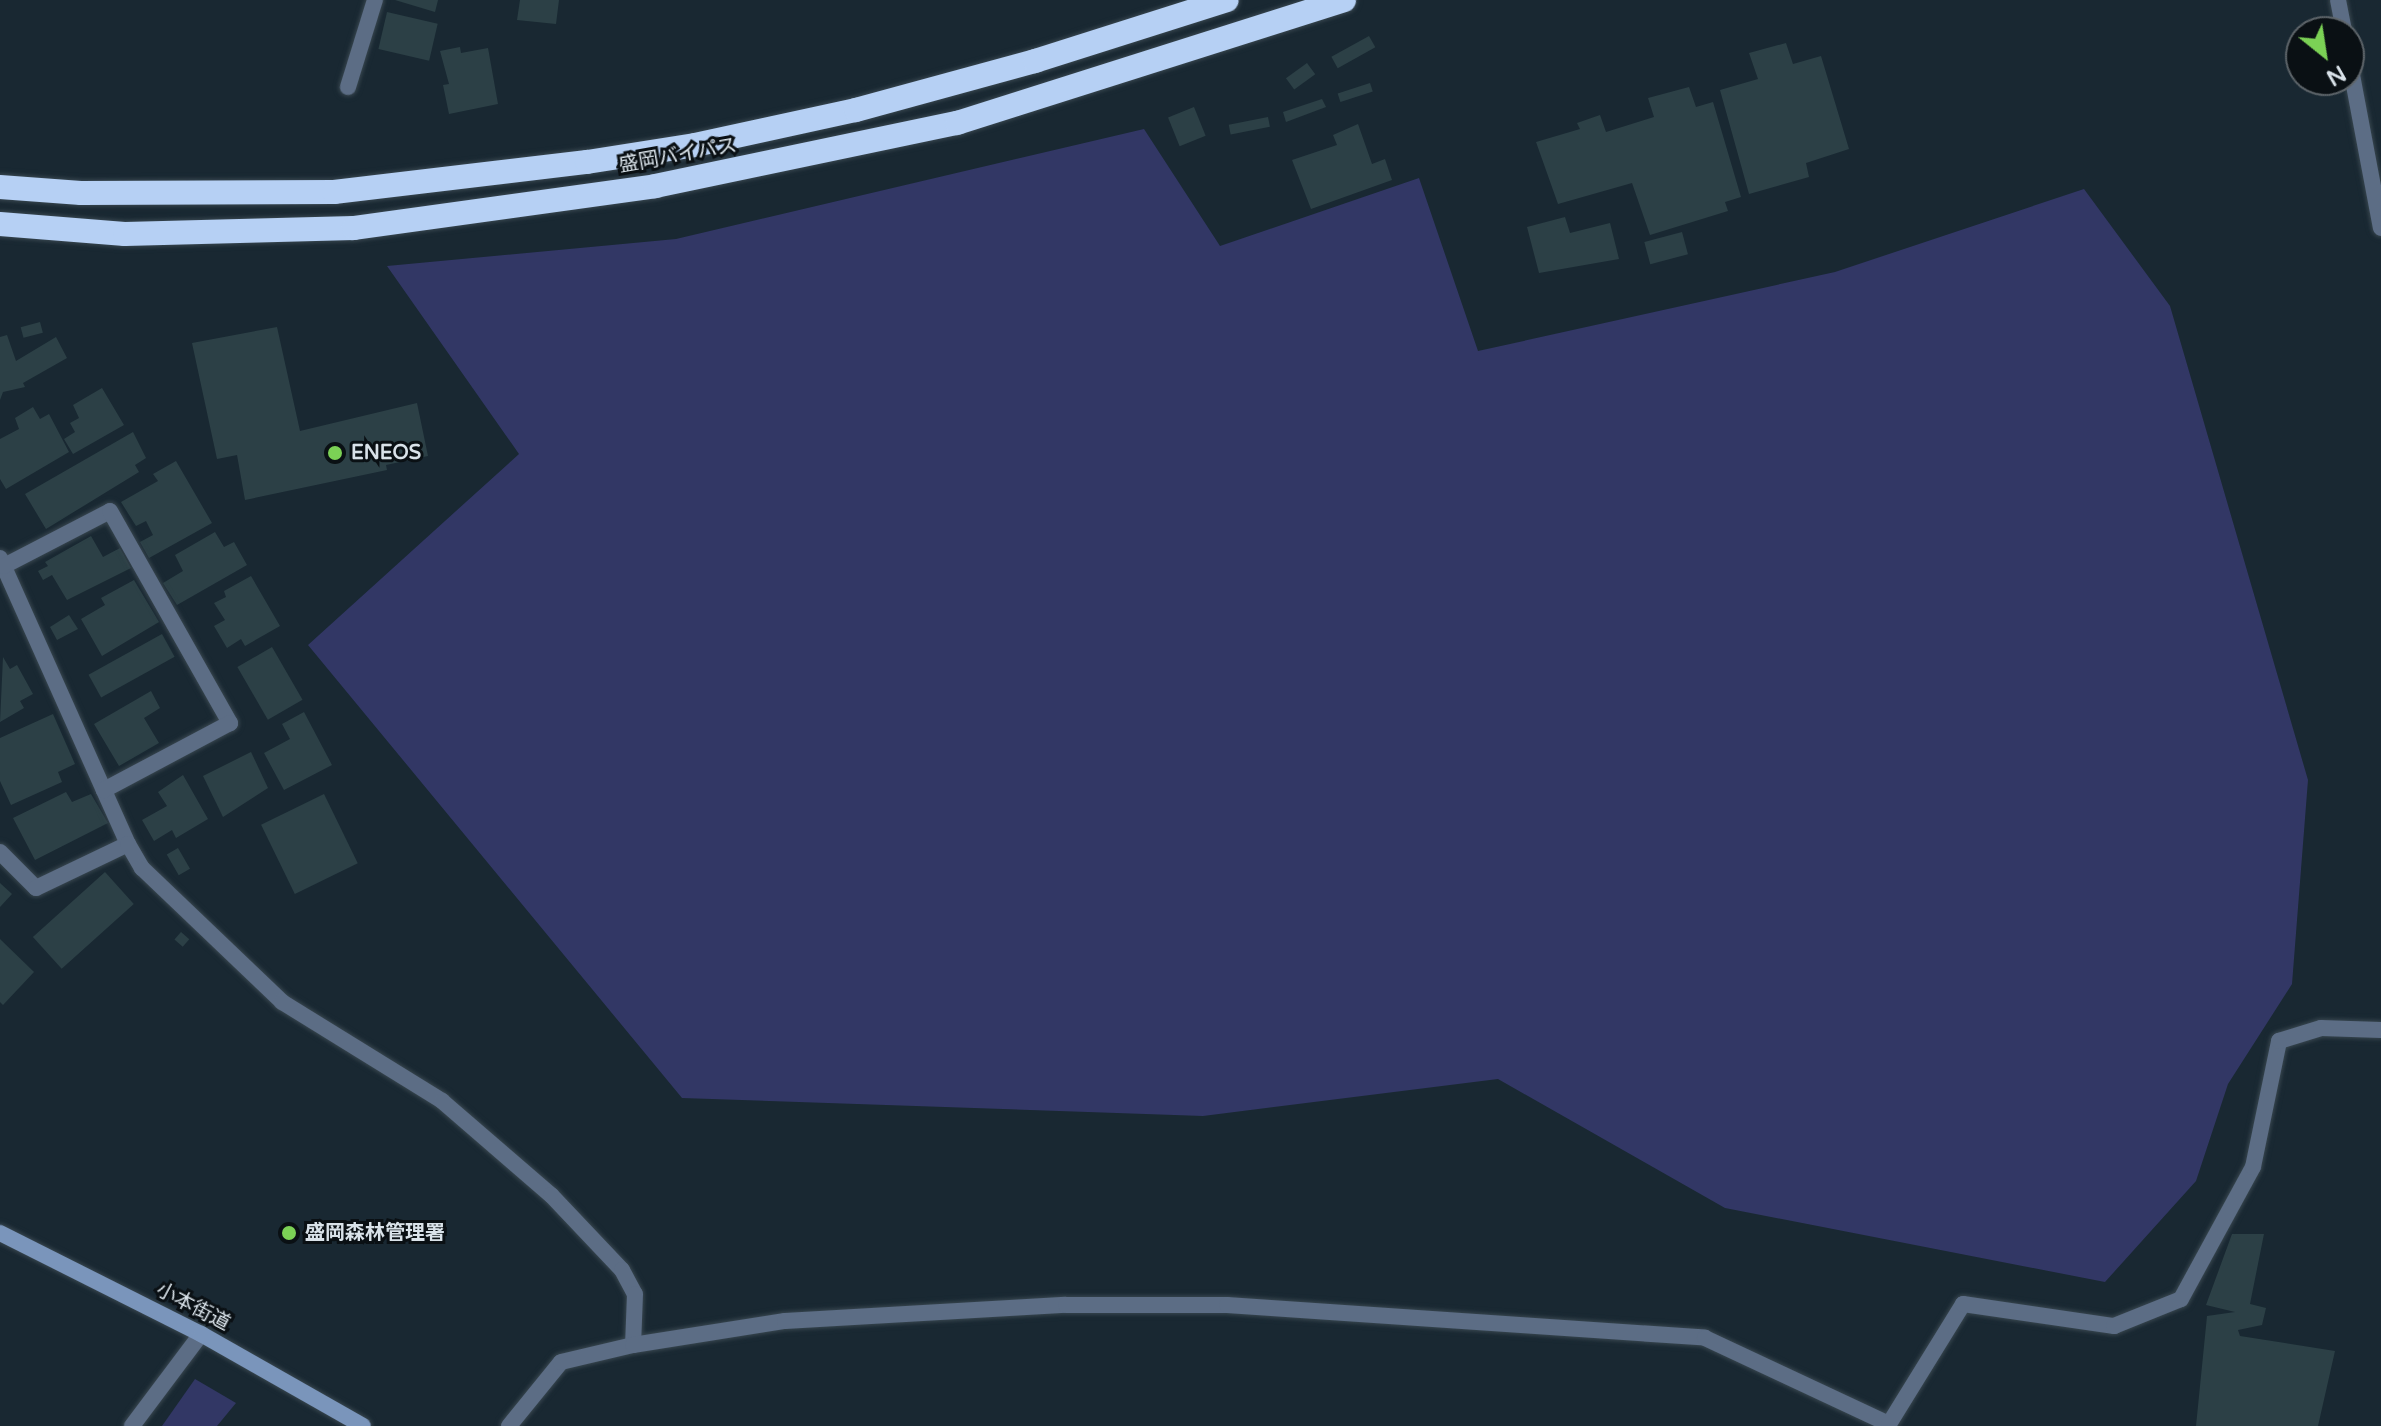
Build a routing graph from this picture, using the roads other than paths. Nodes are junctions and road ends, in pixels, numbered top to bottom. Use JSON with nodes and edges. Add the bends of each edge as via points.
{"nodes":[{"id":1,"x":375,"y":0,"type":"edge"},
{"id":2,"x":1227,"y":0,"type":"edge"},
{"id":3,"x":1344,"y":0,"type":"edge"},
{"id":4,"x":348,"y":87,"type":"dead end"},
{"id":5,"x":2356,"y":96,"type":"edge"},
{"id":6,"x":0,"y":187,"type":"edge"},
{"id":7,"x":0,"y":224,"type":"edge"},
{"id":8,"x":2381,"y":228,"type":"edge"},
{"id":9,"x":2,"y":562,"type":"edge"},
{"id":10,"x":104,"y":790,"type":"junction"},
{"id":11,"x":128,"y":844,"type":"junction"},
{"id":12,"x":0,"y":852,"type":"edge"},
{"id":13,"x":2381,"y":1030,"type":"edge"},
{"id":14,"x":0,"y":1233,"type":"edge"},
{"id":15,"x":201,"y":1334,"type":"junction"},
{"id":16,"x":633,"y":1345,"type":"junction"},
{"id":17,"x":132,"y":1426,"type":"edge"},
{"id":18,"x":363,"y":1426,"type":"edge"},
{"id":19,"x":509,"y":1426,"type":"edge"}],
"edges":[{"from":1,"to":4,"type":"street"},
{"from":2,"to":6,"type":"highway","name":"盛岡バイパス","via":[[856,110],[587,162],[334,192],[81,193]]},
{"from":3,"to":7,"type":"highway","name":"盛岡バイパス","via":[[957,123],[655,186],[354,228],[125,234]]},
{"from":5,"to":8,"type":"street"},
{"from":9,"to":10,"type":"street"},
{"from":9,"to":10,"type":"street","via":[[110,511],[230,723]]},
{"from":10,"to":11,"type":"street"},
{"from":11,"to":12,"type":"street","via":[[36,888]]},
{"from":11,"to":16,"type":"street","via":[[142,868],[282,1002],[442,1101],[551,1195],[622,1270],[635,1294]]},
{"from":13,"to":16,"type":"street","via":[[2321,1028],[2279,1041],[2253,1167],[2181,1299],[2114,1326],[1963,1304],[1889,1424],[1705,1338],[1227,1305],[1066,1305],[785,1321]]},
{"from":14,"to":15,"type":"street","name":"小本街道"},
{"from":15,"to":17,"type":"street"},
{"from":15,"to":18,"type":"street","name":"小本街道"},
{"from":16,"to":19,"type":"street","via":[[561,1362]]}]}
